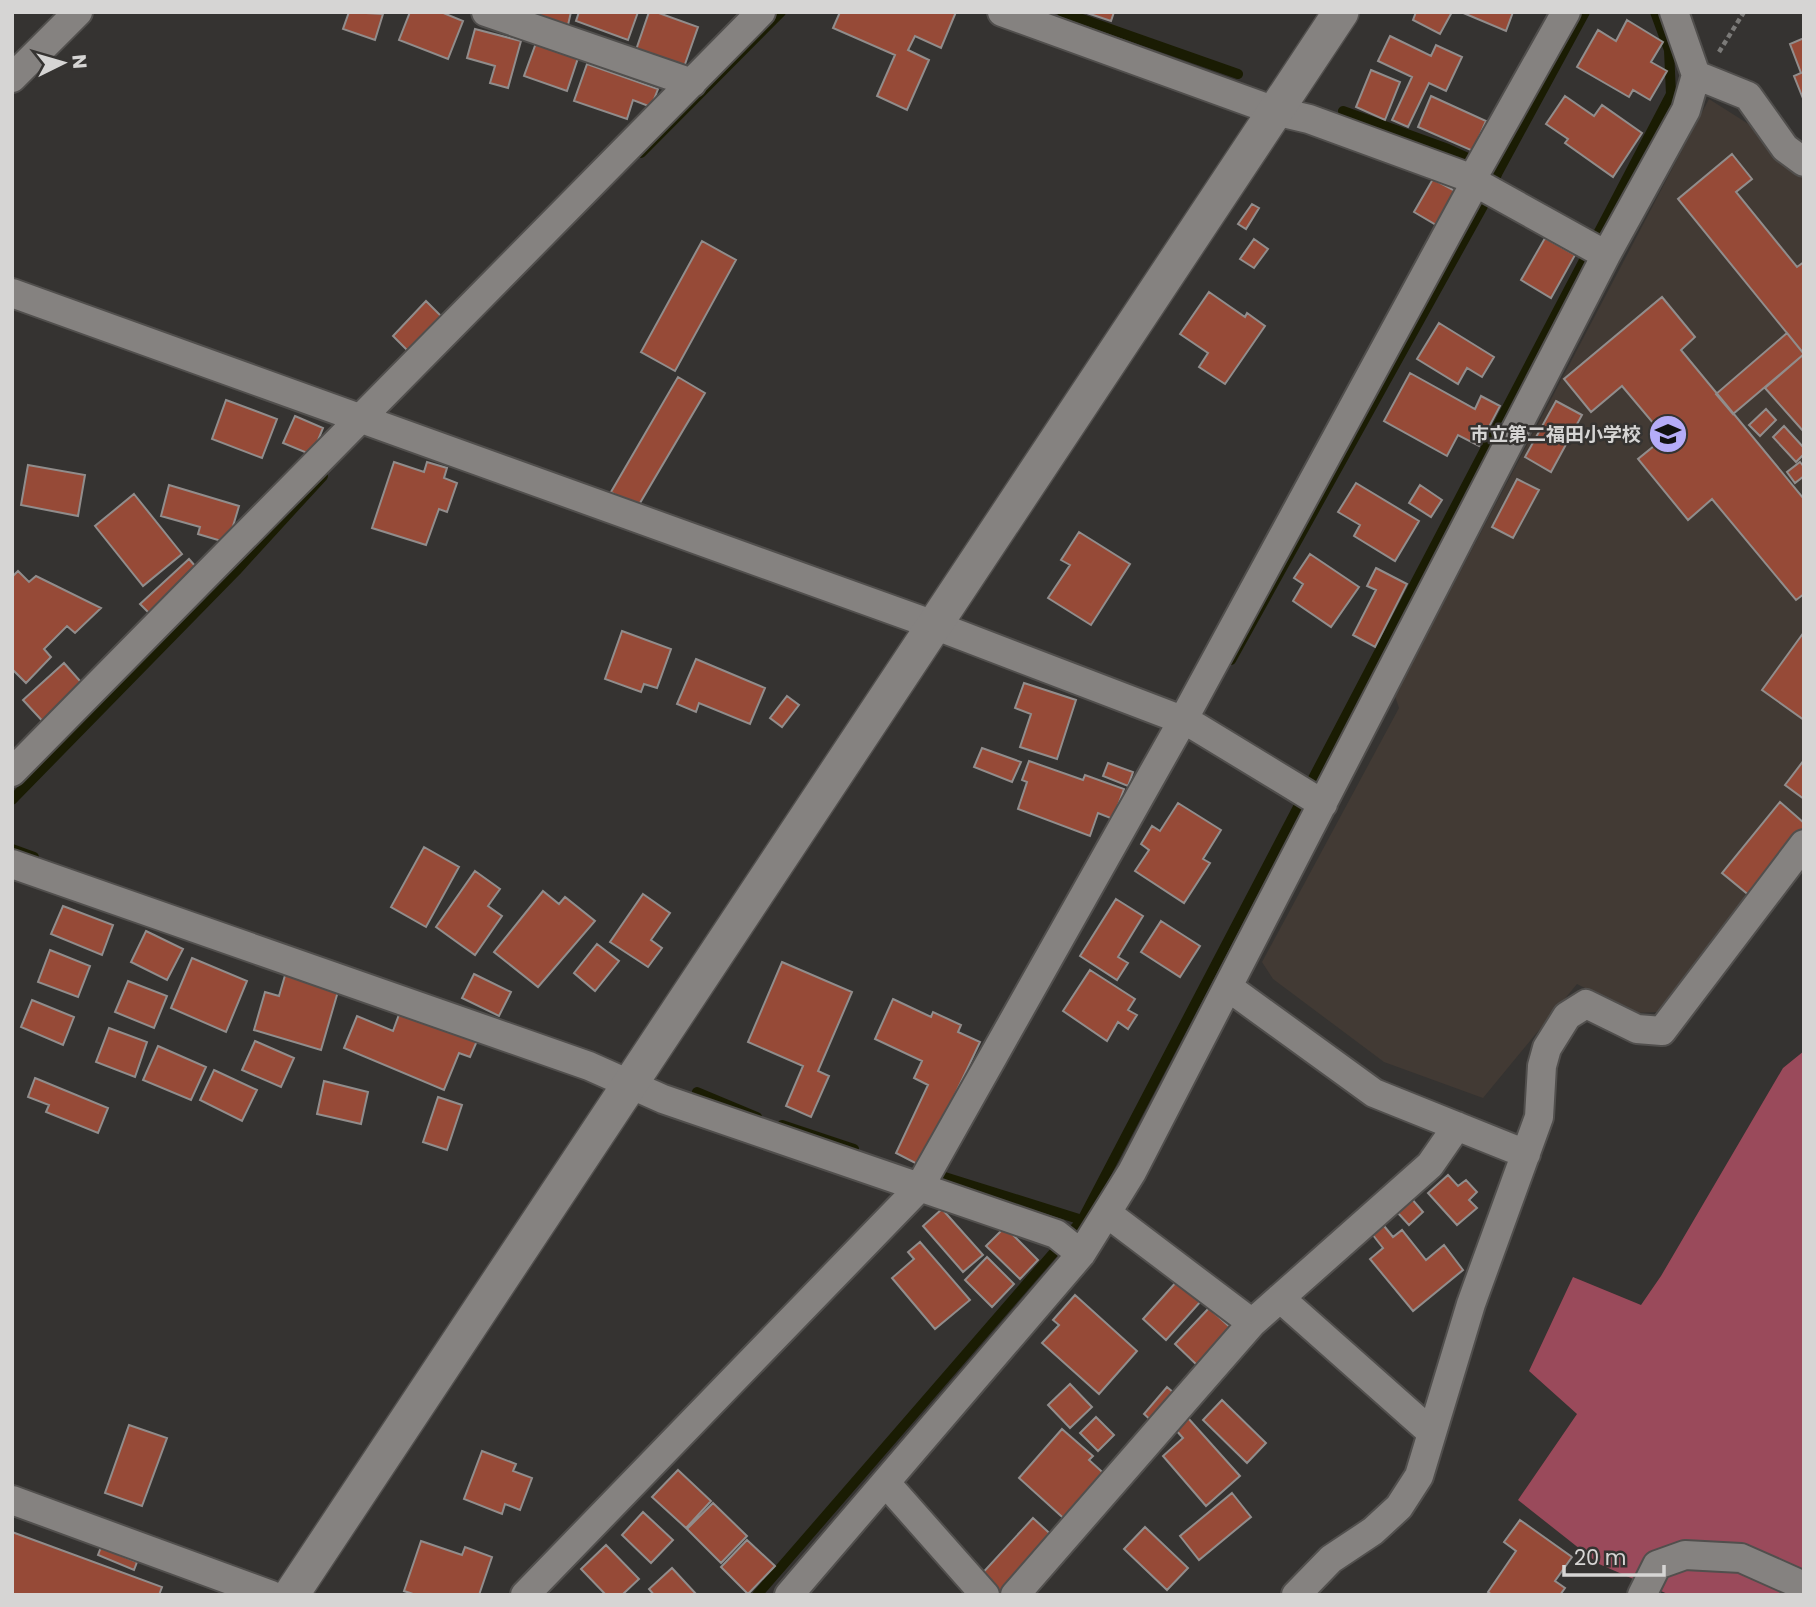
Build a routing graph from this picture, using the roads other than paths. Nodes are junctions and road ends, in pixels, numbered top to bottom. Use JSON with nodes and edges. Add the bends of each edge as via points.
{"nodes":[{"id":1,"x":78,"y":12,"type":"edge"},
{"id":2,"x":486,"y":12,"type":"edge"},
{"id":3,"x":761,"y":12,"type":"edge"},
{"id":4,"x":1002,"y":12,"type":"edge"},
{"id":5,"x":1341,"y":12,"type":"edge"},
{"id":6,"x":1566,"y":12,"type":"edge"},
{"id":7,"x":1674,"y":12,"type":"edge"},
{"id":8,"x":1696,"y":75,"type":"junction"},
{"id":9,"x":12,"y":78,"type":"edge"},
{"id":10,"x":692,"y":83,"type":"junction"},
{"id":11,"x":1275,"y":111,"type":"junction"},
{"id":12,"x":1804,"y":162,"type":"edge"},
{"id":13,"x":1482,"y":180,"type":"junction"},
{"id":14,"x":1595,"y":248,"type":"junction"},
{"id":15,"x":12,"y":293,"type":"edge"},
{"id":16,"x":370,"y":421,"type":"junction"},
{"id":17,"x":934,"y":625,"type":"junction"},
{"id":18,"x":1192,"y":725,"type":"junction"},
{"id":19,"x":12,"y":772,"type":"edge"},
{"id":20,"x":1312,"y":797,"type":"junction"},
{"id":21,"x":1804,"y":844,"type":"edge"},
{"id":22,"x":12,"y":864,"type":"edge"},
{"id":23,"x":1228,"y":987,"type":"junction"},
{"id":24,"x":631,"y":1084,"type":"junction"},
{"id":25,"x":1457,"y":1126,"type":"junction"},
{"id":26,"x":1525,"y":1154,"type":"junction"},
{"id":27,"x":927,"y":1190,"type":"junction"},
{"id":28,"x":1108,"y":1214,"type":"junction"},
{"id":29,"x":1069,"y":1245,"type":"junction"},
{"id":30,"x":1280,"y":1298,"type":"junction"},
{"id":31,"x":1252,"y":1323,"type":"junction"},
{"id":32,"x":1432,"y":1433,"type":"junction"},
{"id":33,"x":886,"y":1483,"type":"junction"},
{"id":34,"x":12,"y":1500,"type":"edge"},
{"id":35,"x":1804,"y":1586,"type":"edge"},
{"id":36,"x":271,"y":1595,"type":"edge"},
{"id":37,"x":291,"y":1595,"type":"edge"},
{"id":38,"x":525,"y":1595,"type":"edge"},
{"id":39,"x":789,"y":1595,"type":"edge"},
{"id":40,"x":985,"y":1595,"type":"edge"},
{"id":41,"x":1015,"y":1595,"type":"edge"},
{"id":42,"x":1296,"y":1595,"type":"edge"},
{"id":43,"x":1642,"y":1595,"type":"edge"}],
"edges":[{"from":1,"to":9,"type":"street"},
{"from":2,"to":10,"type":"street"},
{"from":3,"to":10,"type":"street"},
{"from":4,"to":11,"type":"street"},
{"from":5,"to":11,"type":"street"},
{"from":6,"to":13,"type":"street"},
{"from":7,"to":8,"type":"street"},
{"from":8,"to":12,"type":"street","via":[[1748,96],[1785,148]]},
{"from":8,"to":14,"type":"street","via":[[1686,110]]},
{"from":10,"to":16,"type":"street"},
{"from":11,"to":13,"type":"street"},
{"from":11,"to":17,"type":"street"},
{"from":13,"to":14,"type":"street"},
{"from":13,"to":18,"type":"street"},
{"from":14,"to":20,"type":"street"},
{"from":15,"to":16,"type":"street"},
{"from":16,"to":17,"type":"street"},
{"from":16,"to":19,"type":"street"},
{"from":17,"to":18,"type":"street"},
{"from":17,"to":24,"type":"street"},
{"from":18,"to":20,"type":"street"},
{"from":18,"to":27,"type":"street"},
{"from":20,"to":23,"type":"street"},
{"from":21,"to":26,"type":"street","via":[[1662,1031],[1637,1029],[1586,1004],[1567,1017],[1547,1048],[1539,1117]]},
{"from":22,"to":24,"type":"street"},
{"from":23,"to":25,"type":"street","via":[[1374,1093]]},
{"from":23,"to":28,"type":"street"},
{"from":24,"to":27,"type":"street"},
{"from":24,"to":37,"type":"street"},
{"from":25,"to":26,"type":"street"},
{"from":25,"to":30,"type":"street","via":[[1430,1165]]},
{"from":26,"to":32,"type":"street","via":[[1471,1304]]},
{"from":27,"to":29,"type":"street"},
{"from":27,"to":38,"type":"street"},
{"from":28,"to":29,"type":"street"},
{"from":28,"to":31,"type":"street"},
{"from":29,"to":33,"type":"street"},
{"from":30,"to":31,"type":"street"},
{"from":30,"to":32,"type":"street"},
{"from":31,"to":41,"type":"street"},
{"from":32,"to":42,"type":"street","via":[[1419,1476],[1399,1507],[1331,1559]]},
{"from":33,"to":39,"type":"street"},
{"from":33,"to":40,"type":"street"},
{"from":34,"to":36,"type":"street"},
{"from":35,"to":43,"type":"street","via":[[1741,1558],[1685,1555],[1657,1565]]}]}
